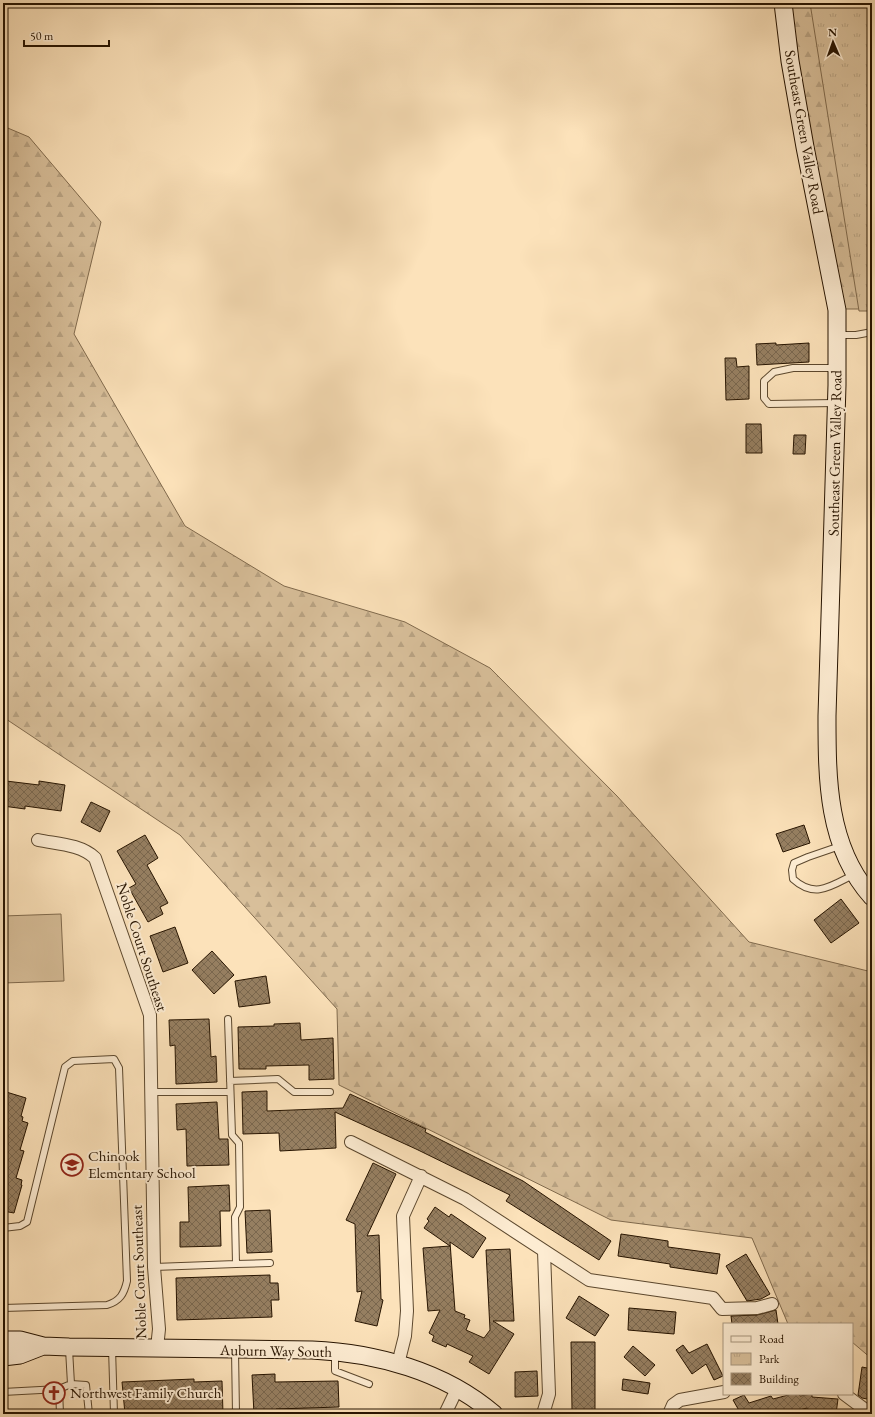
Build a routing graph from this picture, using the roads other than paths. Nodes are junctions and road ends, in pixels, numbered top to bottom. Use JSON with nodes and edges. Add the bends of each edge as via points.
{"nodes":[{"id":1,"x":783,"y":3,"type":"edge"},
{"id":2,"x":872,"y":332,"type":"edge"},
{"id":3,"x":837,"y":335,"type":"junction"},
{"id":4,"x":837,"y":368,"type":"junction"},
{"id":5,"x":836,"y":402,"type":"junction"},
{"id":6,"x":38,"y":840,"type":"dead end"},
{"id":7,"x":842,"y":846,"type":"junction"},
{"id":8,"x":855,"y":874,"type":"junction"},
{"id":9,"x":872,"y":897,"type":"edge"},
{"id":10,"x":228,"y":1019,"type":"dead end"},
{"id":11,"x":230,"y":1081,"type":"junction"},
{"id":12,"x":152,"y":1092,"type":"junction"},
{"id":13,"x":229,"y":1092,"type":"junction"},
{"id":14,"x":330,"y":1092,"type":"dead end"},
{"id":15,"x":351,"y":1142,"type":"dead end"},
{"id":16,"x":421,"y":1176,"type":"junction"},
{"id":17,"x":3,"y":1228,"type":"edge"},
{"id":18,"x":544,"y":1251,"type":"junction"},
{"id":19,"x":270,"y":1263,"type":"dead end"},
{"id":20,"x":236,"y":1264,"type":"junction"},
{"id":21,"x":154,"y":1267,"type":"junction"},
{"id":22,"x":772,"y":1304,"type":"dead end"},
{"id":23,"x":3,"y":1308,"type":"edge"},
{"id":24,"x":3,"y":1340,"type":"edge"},
{"id":25,"x":43,"y":1346,"type":"junction"},
{"id":26,"x":69,"y":1347,"type":"junction"},
{"id":27,"x":112,"y":1348,"type":"junction"},
{"id":28,"x":158,"y":1348,"type":"junction"},
{"id":29,"x":235,"y":1350,"type":"junction"},
{"id":30,"x":335,"y":1351,"type":"junction"},
{"id":31,"x":3,"y":1357,"type":"edge"},
{"id":32,"x":398,"y":1364,"type":"junction"},
{"id":33,"x":70,"y":1384,"type":"junction"},
{"id":34,"x":368,"y":1384,"type":"dead end"},
{"id":35,"x":59,"y":1389,"type":"junction"},
{"id":36,"x":457,"y":1389,"type":"junction"},
{"id":37,"x":3,"y":1392,"type":"edge"},
{"id":38,"x":723,"y":1392,"type":"edge"},
{"id":39,"x":845,"y":1395,"type":"edge"},
{"id":40,"x":60,"y":1414,"type":"edge"},
{"id":41,"x":89,"y":1414,"type":"edge"},
{"id":42,"x":114,"y":1414,"type":"edge"},
{"id":43,"x":236,"y":1414,"type":"edge"},
{"id":44,"x":445,"y":1414,"type":"edge"},
{"id":45,"x":494,"y":1414,"type":"edge"},
{"id":46,"x":543,"y":1414,"type":"edge"},
{"id":47,"x":669,"y":1414,"type":"edge"},
{"id":48,"x":871,"y":1414,"type":"edge"}],
"edges":[{"from":1,"to":3,"type":"street","name":"Southeast Green Valley Road","via":[[803,139],[837,310]]},
{"from":2,"to":3,"type":"lane"},
{"from":3,"to":4,"type":"street","name":"Southeast Green Valley Road"},
{"from":4,"to":5,"type":"street","name":"Southeast Green Valley Road"},
{"from":4,"to":5,"type":"lane","via":[[793,368],[774,372],[764,381],[764,398],[769,404]]},
{"from":5,"to":7,"type":"street","name":"Southeast Green Valley Road","via":[[827,753],[830,798]]},
{"from":6,"to":12,"type":"street","name":"Noble Court Southeast","via":[[78,848],[89,852],[95,858],[150,1015]]},
{"from":7,"to":8,"type":"street","name":"Southeast Green Valley Road"},
{"from":7,"to":8,"type":"lane","via":[[794,863],[793,879],[800,886],[813,890],[825,889]]},
{"from":8,"to":9,"type":"street","name":"Southeast Green Valley Road"},
{"from":10,"to":11,"type":"lane"},
{"from":11,"to":13,"type":"lane"},
{"from":11,"to":14,"type":"lane","via":[[278,1079],[294,1092]]},
{"from":12,"to":13,"type":"lane"},
{"from":12,"to":21,"type":"street","name":"Noble Court Southeast"},
{"from":13,"to":20,"type":"lane","via":[[232,1135],[239,1143],[240,1207],[234,1217]]},
{"from":15,"to":16,"type":"street"},
{"from":16,"to":18,"type":"street","via":[[466,1199]]},
{"from":16,"to":32,"type":"street","via":[[403,1216],[407,1311],[405,1336]]},
{"from":17,"to":23,"type":"lane","via":[[20,1226],[27,1222],[65,1067],[73,1061],[114,1059],[119,1068],[127,1281],[125,1291],[119,1300],[107,1305]]},
{"from":18,"to":22,"type":"street","via":[[589,1280],[713,1298],[722,1309],[756,1308]]},
{"from":18,"to":46,"type":"street","via":[[549,1394]]},
{"from":19,"to":20,"type":"lane"},
{"from":20,"to":21,"type":"lane"},
{"from":21,"to":28,"type":"street","name":"Noble Court Southeast"},
{"from":24,"to":25,"type":"street","name":"Auburn Way South","via":[[20,1340]]},
{"from":25,"to":26,"type":"street","name":"Auburn Way South"},
{"from":25,"to":31,"type":"street","name":"Auburn Way South","via":[[20,1355]]},
{"from":26,"to":27,"type":"street","name":"Auburn Way South"},
{"from":26,"to":33,"type":"lane"},
{"from":27,"to":28,"type":"street","name":"Auburn Way South"},
{"from":27,"to":42,"type":"lane"},
{"from":28,"to":29,"type":"street","name":"Auburn Way South"},
{"from":29,"to":30,"type":"street","name":"Auburn Way South"},
{"from":29,"to":43,"type":"lane"},
{"from":30,"to":32,"type":"street","name":"Auburn Way South"},
{"from":30,"to":34,"type":"lane","via":[[335,1371]]},
{"from":32,"to":36,"type":"street","name":"Auburn Way South"},
{"from":33,"to":35,"type":"lane"},
{"from":33,"to":41,"type":"lane","via":[[86,1385]]},
{"from":35,"to":37,"type":"lane"},
{"from":35,"to":40,"type":"lane"},
{"from":36,"to":44,"type":"street"},
{"from":36,"to":45,"type":"street","name":"Auburn Way South"},
{"from":38,"to":47,"type":"street","via":[[680,1400],[673,1405]]},
{"from":39,"to":48,"type":"street"}]}
